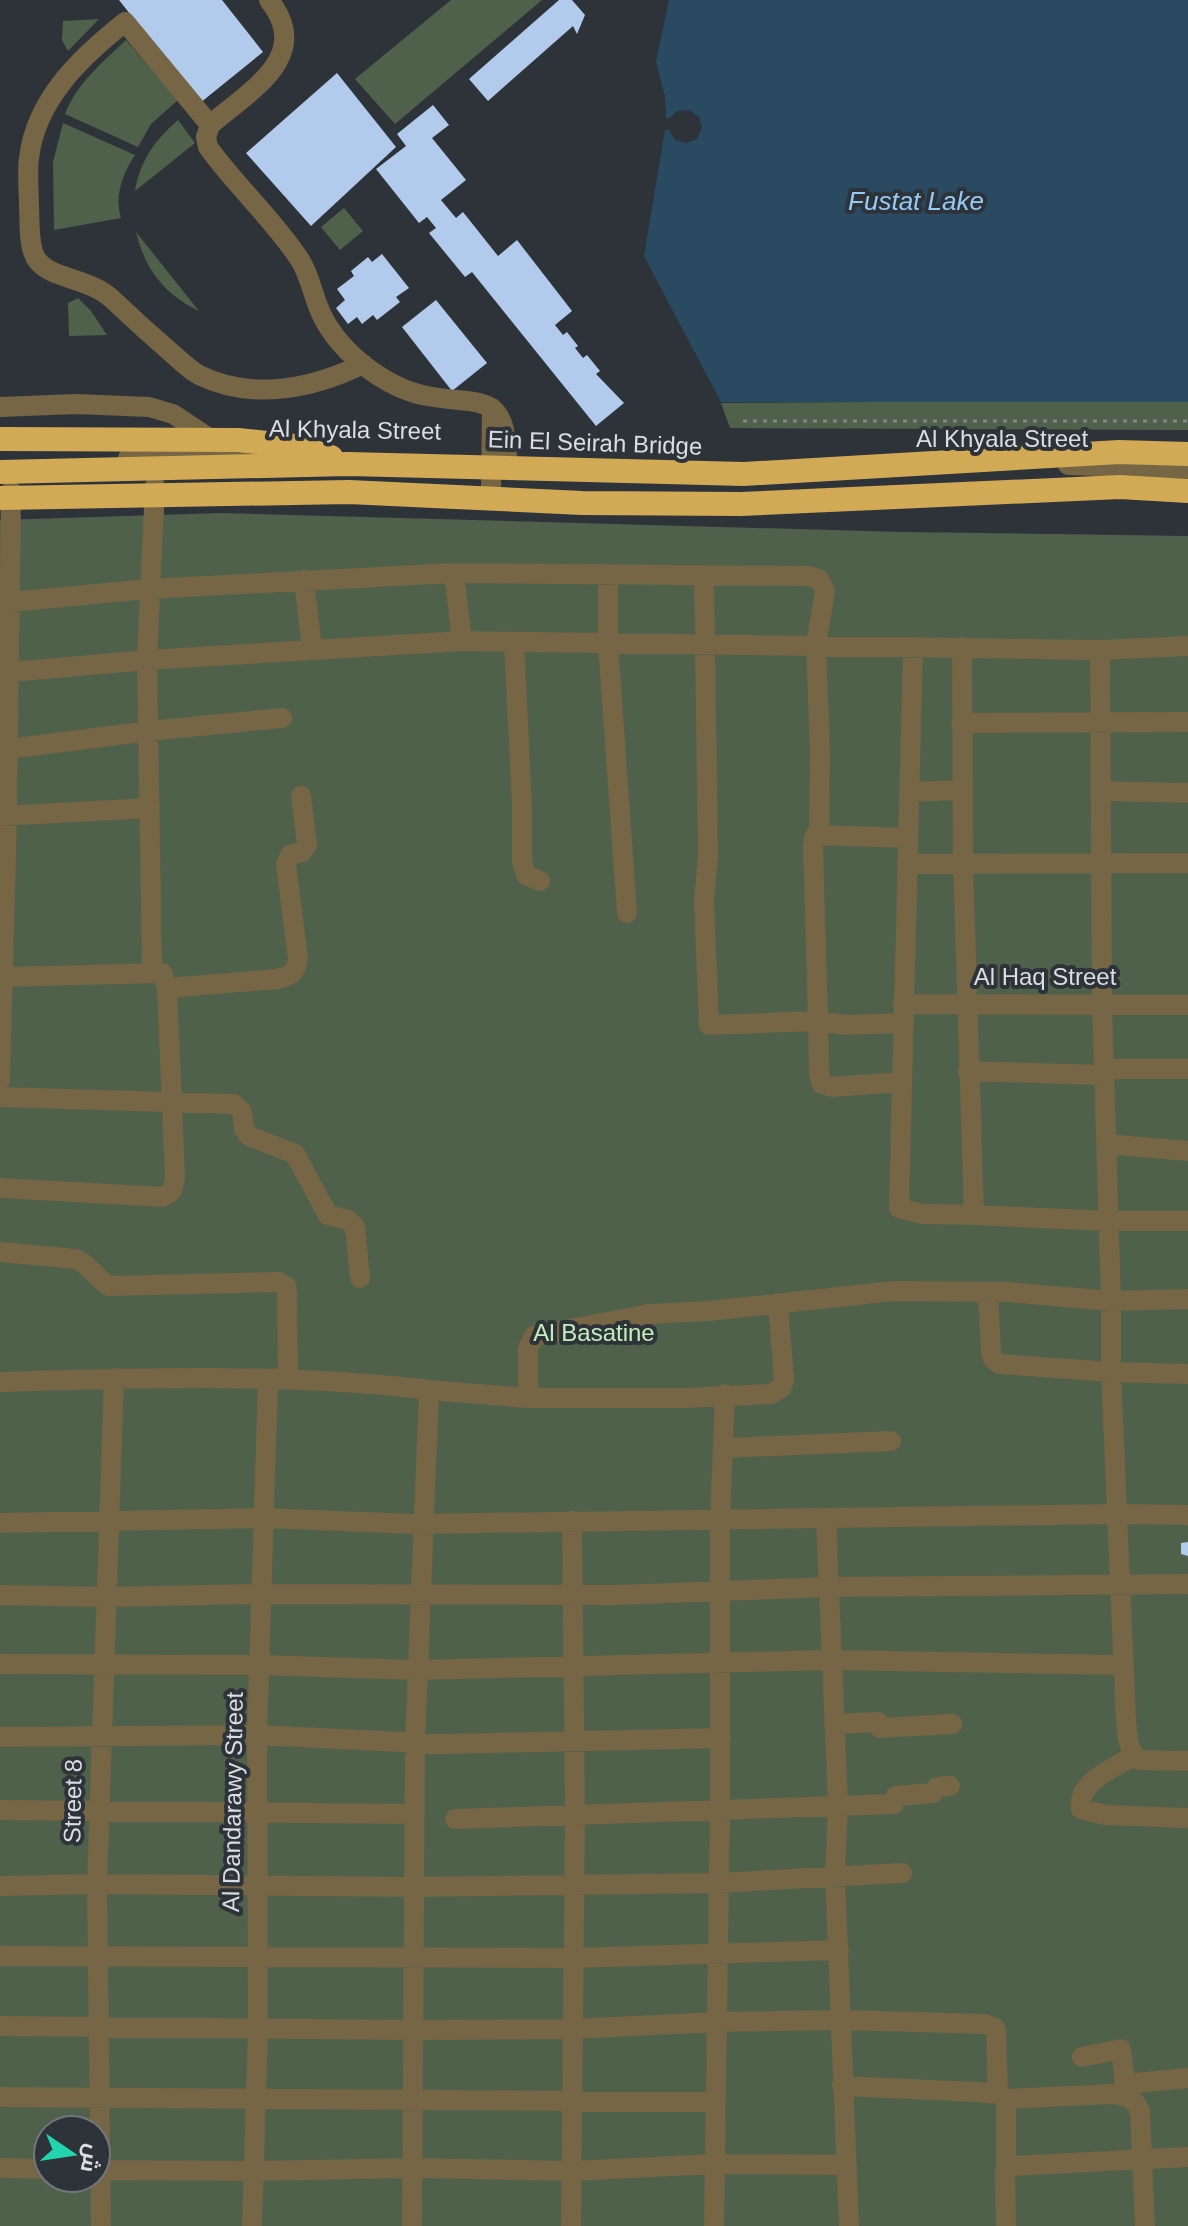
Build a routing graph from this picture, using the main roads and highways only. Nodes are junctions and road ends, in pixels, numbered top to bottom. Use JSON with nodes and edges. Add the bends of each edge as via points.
{"nodes":[{"id":1,"x":0,"y":439,"type":"edge"},
{"id":2,"x":1188,"y":454,"type":"edge"},
{"id":3,"x":348,"y":464,"type":"junction"},
{"id":4,"x":3,"y":488,"type":"edge"},
{"id":5,"x":1188,"y":491,"type":"edge"}],
"edges":[{"from":1,"to":3,"type":"highway","bridge":true,"via":[[267,441]]},
{"from":2,"to":3,"type":"highway","name":"Ein El Seirah Bridge","bridge":true,"via":[[1119,452],[744,474]]},
{"from":3,"to":4,"type":"highway","name":"Ein El Seirah Bridge","bridge":true},
{"from":4,"to":5,"type":"highway","bridge":true,"via":[[709,504],[1120,487]]}]}
